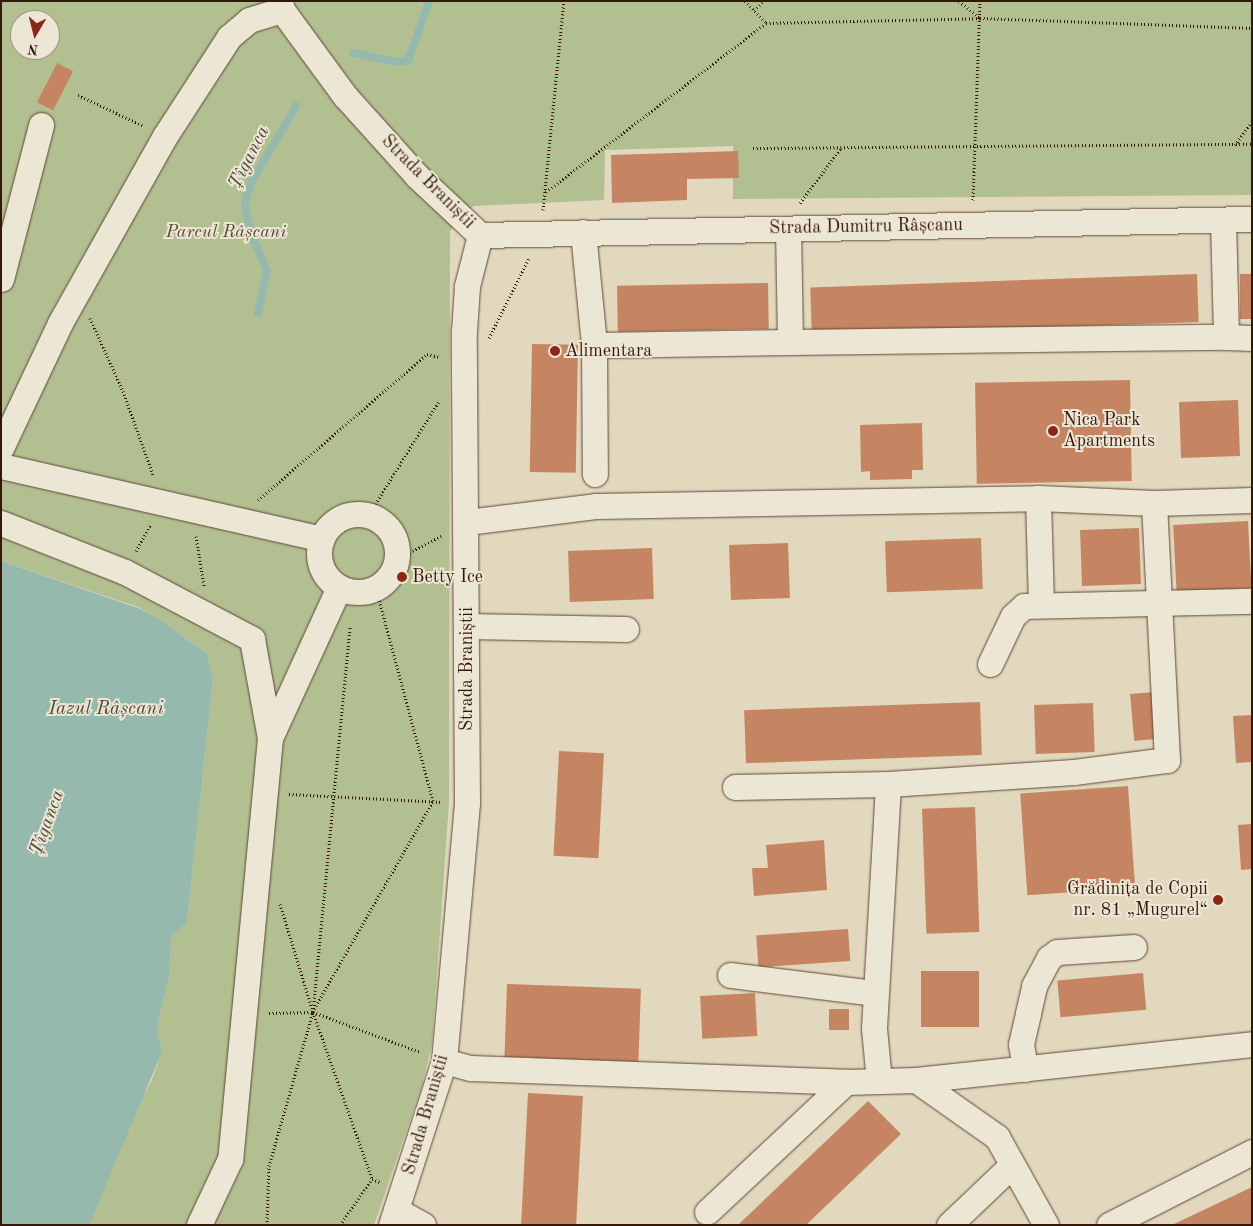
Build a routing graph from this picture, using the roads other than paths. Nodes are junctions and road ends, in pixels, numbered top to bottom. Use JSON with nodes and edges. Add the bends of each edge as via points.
{"nodes":[{"id":1,"x":280,"y":6,"type":"edge"},
{"id":2,"x":41,"y":125,"type":"dead end"},
{"id":3,"x":1252,"y":219,"type":"edge"},
{"id":4,"x":791,"y":220,"type":"junction"},
{"id":5,"x":1223,"y":220,"type":"junction"},
{"id":6,"x":583,"y":232,"type":"junction"},
{"id":7,"x":480,"y":235,"type":"junction"},
{"id":8,"x":1,"y":279,"type":"edge"},
{"id":9,"x":1226,"y":337,"type":"junction"},
{"id":10,"x":1252,"y":338,"type":"edge"},
{"id":11,"x":790,"y":342,"type":"junction"},
{"id":12,"x":594,"y":345,"type":"junction"},
{"id":13,"x":1,"y":448,"type":"edge"},
{"id":14,"x":1,"y":466,"type":"edge"},
{"id":15,"x":594,"y":474,"type":"dead end"},
{"id":16,"x":1038,"y":498,"type":"junction"},
{"id":17,"x":1252,"y":500,"type":"edge"},
{"id":18,"x":1154,"y":504,"type":"junction"},
{"id":19,"x":467,"y":522,"type":"junction"},
{"id":20,"x":1,"y":523,"type":"edge"},
{"id":21,"x":322,"y":539,"type":"junction"},
{"id":22,"x":358,"y":589,"type":"junction"},
{"id":23,"x":1252,"y":601,"type":"edge"},
{"id":24,"x":1041,"y":605,"type":"junction"},
{"id":25,"x":1159,"y":606,"type":"junction"},
{"id":26,"x":467,"y":626,"type":"junction"},
{"id":27,"x":626,"y":629,"type":"dead end"},
{"id":28,"x":990,"y":664,"type":"dead end"},
{"id":29,"x":270,"y":738,"type":"junction"},
{"id":30,"x":888,"y":784,"type":"junction"},
{"id":31,"x":735,"y":787,"type":"dead end"},
{"id":32,"x":1134,"y":947,"type":"dead end"},
{"id":33,"x":730,"y":975,"type":"dead end"},
{"id":34,"x":875,"y":994,"type":"junction"},
{"id":35,"x":1252,"y":1044,"type":"edge"},
{"id":36,"x":444,"y":1061,"type":"junction"},
{"id":37,"x":1025,"y":1069,"type":"junction"},
{"id":38,"x":916,"y":1080,"type":"junction"},
{"id":39,"x":879,"y":1081,"type":"junction"},
{"id":40,"x":846,"y":1082,"type":"junction"},
{"id":41,"x":1252,"y":1152,"type":"edge"},
{"id":42,"x":1012,"y":1165,"type":"junction"},
{"id":43,"x":397,"y":1208,"type":"edge"},
{"id":44,"x":707,"y":1212,"type":"dead end"},
{"id":45,"x":199,"y":1225,"type":"edge"},
{"id":46,"x":423,"y":1225,"type":"edge"},
{"id":47,"x":949,"y":1225,"type":"edge"},
{"id":48,"x":1046,"y":1225,"type":"edge"},
{"id":49,"x":1110,"y":1225,"type":"edge"}],
"edges":[{"from":1,"to":7,"type":"street","name":"Strada Braniștii","via":[[345,96],[417,176]]},
{"from":1,"to":13,"type":"street","via":[[249,20],[229,37],[165,136],[78,291]]},
{"from":2,"to":8,"type":"street"},
{"from":3,"to":5,"type":"street","name":"Strada Dumitru Râșcanu"},
{"from":4,"to":5,"type":"street","name":"Strada Dumitru Râșcanu"},
{"from":4,"to":6,"type":"street","name":"Strada Dumitru Râșcanu"},
{"from":4,"to":11,"type":"street"},
{"from":5,"to":9,"type":"street"},
{"from":6,"to":7,"type":"street","name":"Strada Dumitru Râșcanu"},
{"from":6,"to":12,"type":"street"},
{"from":7,"to":19,"type":"street","name":"Strada Braniștii","via":[[467,286],[463,362]]},
{"from":9,"to":10,"type":"street"},
{"from":9,"to":11,"type":"street"},
{"from":11,"to":12,"type":"street"},
{"from":12,"to":15,"type":"street"},
{"from":14,"to":21,"type":"street"},
{"from":16,"to":18,"type":"street"},
{"from":16,"to":19,"type":"street","via":[[594,506]]},
{"from":16,"to":24,"type":"street"},
{"from":17,"to":18,"type":"street"},
{"from":18,"to":25,"type":"street"},
{"from":19,"to":26,"type":"street","name":"Strada Braniștii"},
{"from":20,"to":29,"type":"street","via":[[125,572],[252,639]]},
{"from":21,"to":22,"type":"street","via":[[320,561],[324,572]]},
{"from":21,"to":22,"type":"street","via":[[336,521],[357,514],[368,516],[387,527],[394,537],[397,559],[390,576]]},
{"from":22,"to":29,"type":"street"},
{"from":23,"to":25,"type":"street"},
{"from":24,"to":25,"type":"street"},
{"from":24,"to":28,"type":"street","via":[[1024,606],[1014,616]]},
{"from":25,"to":30,"type":"street","via":[[1167,760],[1074,772]]},
{"from":26,"to":27,"type":"street"},
{"from":26,"to":36,"type":"street","name":"Strada Braniștii","via":[[467,803]]},
{"from":29,"to":45,"type":"street","via":[[230,1159]]},
{"from":30,"to":31,"type":"street"},
{"from":30,"to":34,"type":"street"},
{"from":32,"to":37,"type":"street","via":[[1057,952],[1049,958],[1034,986],[1021,1044]]},
{"from":33,"to":34,"type":"street"},
{"from":34,"to":39,"type":"street","via":[[874,1028]]},
{"from":35,"to":37,"type":"street"},
{"from":36,"to":40,"type":"street","via":[[471,1068]]},
{"from":36,"to":43,"type":"street","name":"Strada Braniștii"},
{"from":37,"to":38,"type":"street"},
{"from":38,"to":39,"type":"street"},
{"from":38,"to":42,"type":"street","via":[[997,1137]]},
{"from":39,"to":40,"type":"street"},
{"from":40,"to":44,"type":"street"},
{"from":41,"to":49,"type":"street"},
{"from":42,"to":47,"type":"street"},
{"from":42,"to":48,"type":"street"},
{"from":43,"to":46,"type":"street"}]}
